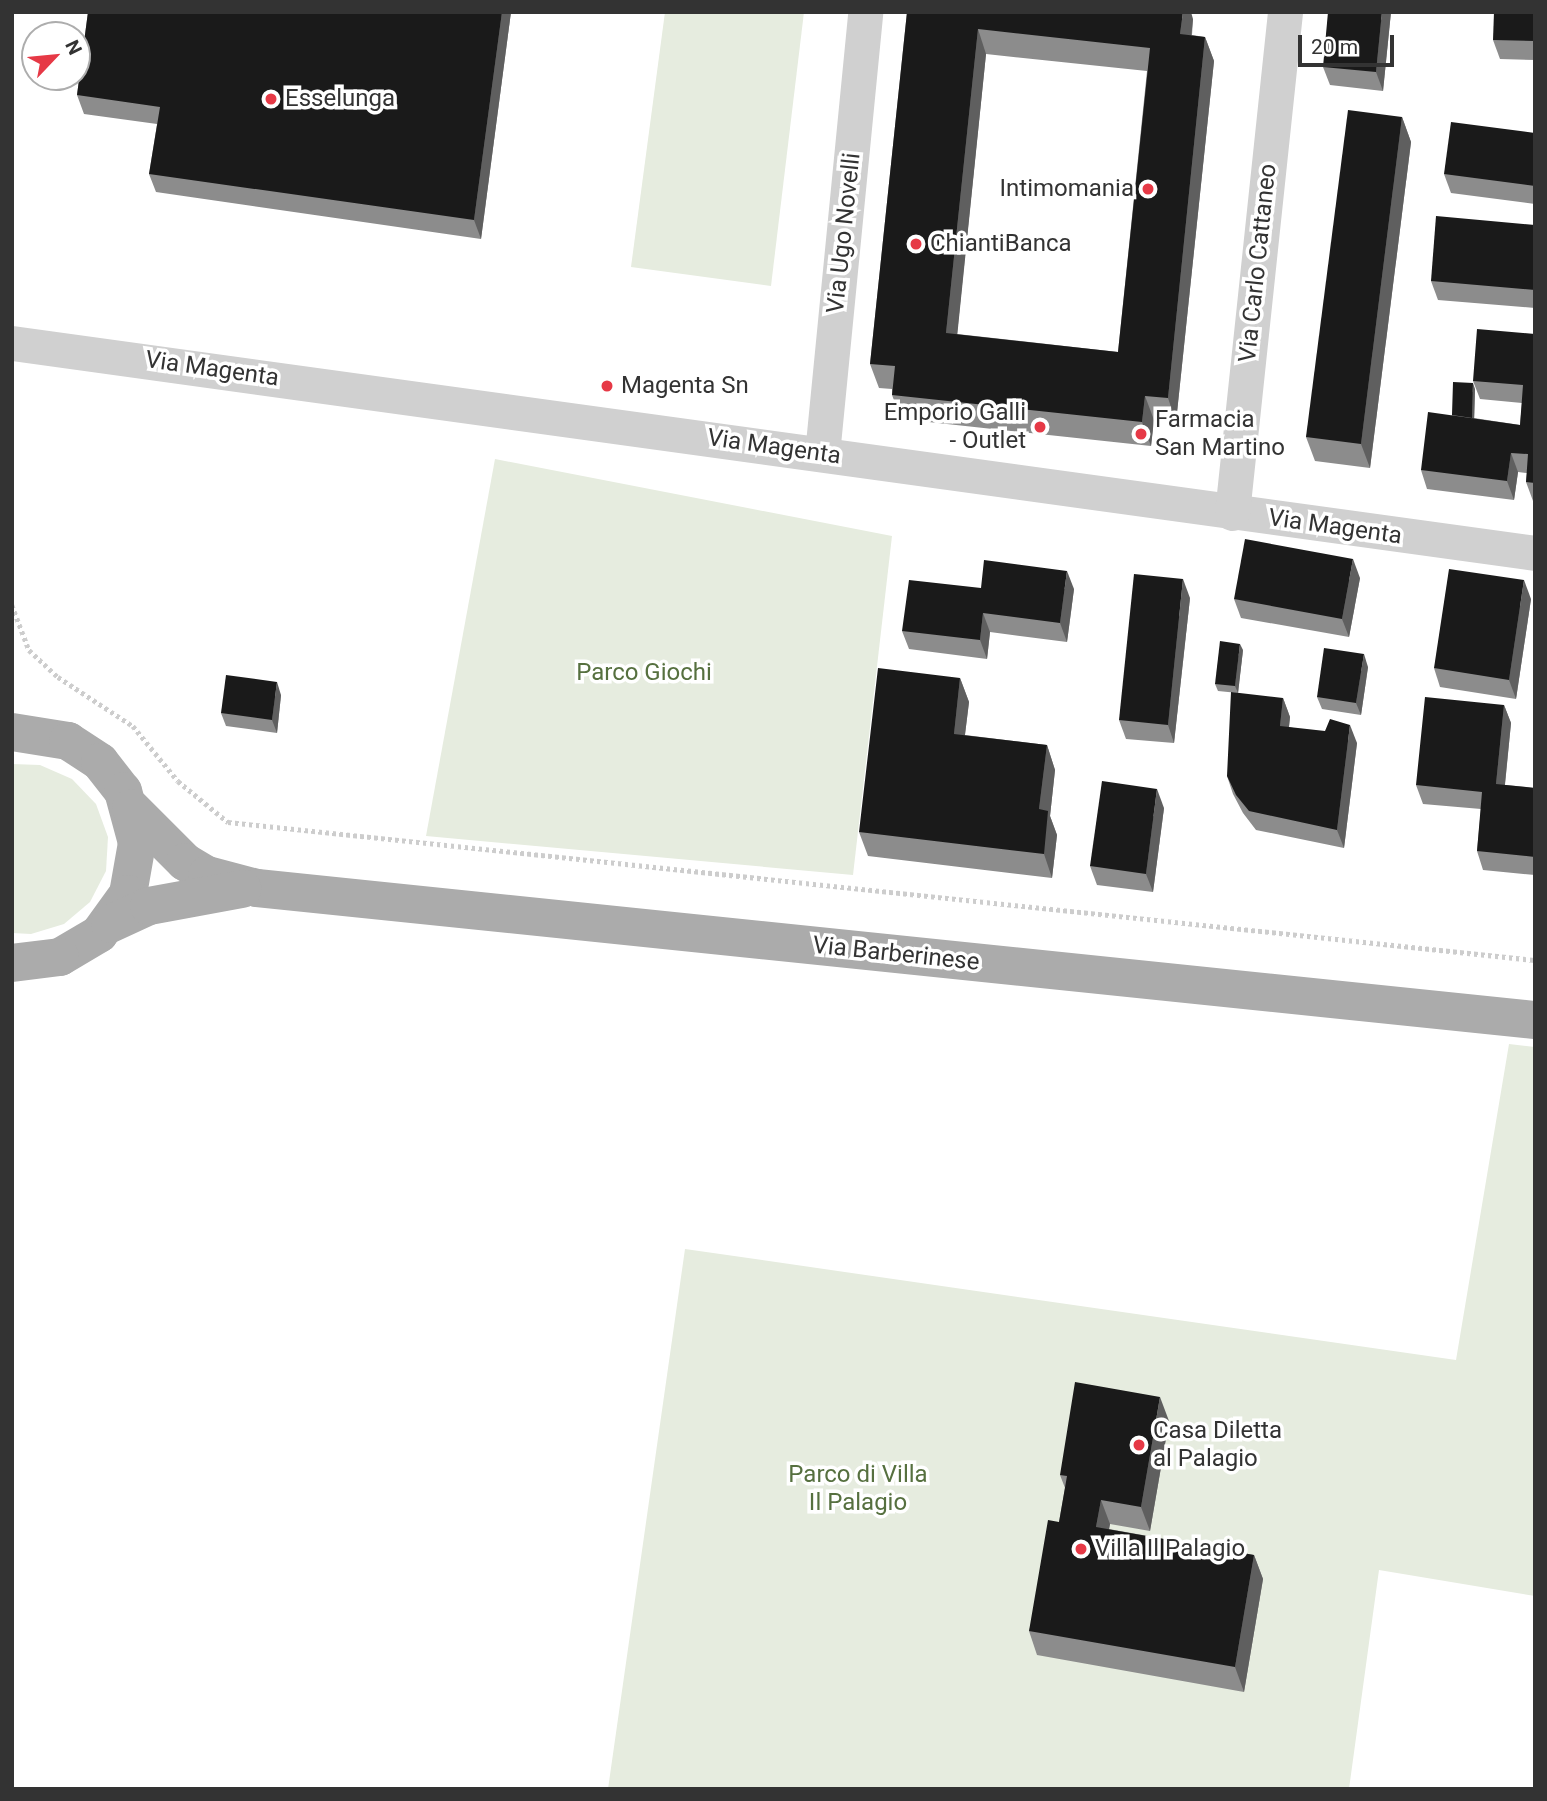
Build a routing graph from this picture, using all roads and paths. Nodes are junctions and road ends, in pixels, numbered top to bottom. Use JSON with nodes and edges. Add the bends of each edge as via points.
{"nodes":[{"id":1,"x":865,"y":12,"type":"edge"},
{"id":2,"x":1285,"y":12,"type":"edge"},
{"id":3,"x":12,"y":343,"type":"edge"},
{"id":4,"x":822,"y":454,"type":"junction"},
{"id":5,"x":1231,"y":513,"type":"junction"},
{"id":6,"x":1535,"y":554,"type":"edge"},
{"id":7,"x":12,"y":605,"type":"edge"},
{"id":8,"x":19,"y":724,"type":"edge"},
{"id":9,"x":131,"y":808,"type":"junction"},
{"id":10,"x":257,"y":888,"type":"junction"},
{"id":11,"x":110,"y":924,"type":"junction"},
{"id":12,"x":1535,"y":960,"type":"edge"},
{"id":13,"x":12,"y":963,"type":"edge"},
{"id":14,"x":1535,"y":1020,"type":"edge"}],
"edges":[{"from":1,"to":4,"type":"street","name":"Via Ugo Novelli"},
{"from":2,"to":5,"type":"street","name":"Via Carlo Cattaneo"},
{"from":3,"to":4,"type":"street","name":"Via Magenta"},
{"from":4,"to":5,"type":"street","name":"Via Magenta"},
{"from":5,"to":6,"type":"street","name":"Via Magenta"},
{"from":7,"to":12,"type":"path","via":[[29,650],[58,677],[133,726],[178,781],[229,822]]},
{"from":8,"to":9,"type":"main road","name":"Via Barberinese","via":[[68,741],[100,762]]},
{"from":9,"to":10,"type":"main road","name":"Via Barberinese","via":[[185,862],[207,876]]},
{"from":9,"to":11,"type":"main road","name":"Via Barberinese","via":[[137,842],[135,869],[128,894]]},
{"from":10,"to":11,"type":"main road","name":"Via Barberinese","via":[[184,898]]},
{"from":10,"to":14,"type":"main road","name":"Via Barberinese"},
{"from":11,"to":13,"type":"main road","name":"Via Barberinese","via":[[87,944],[60,957]]}]}
